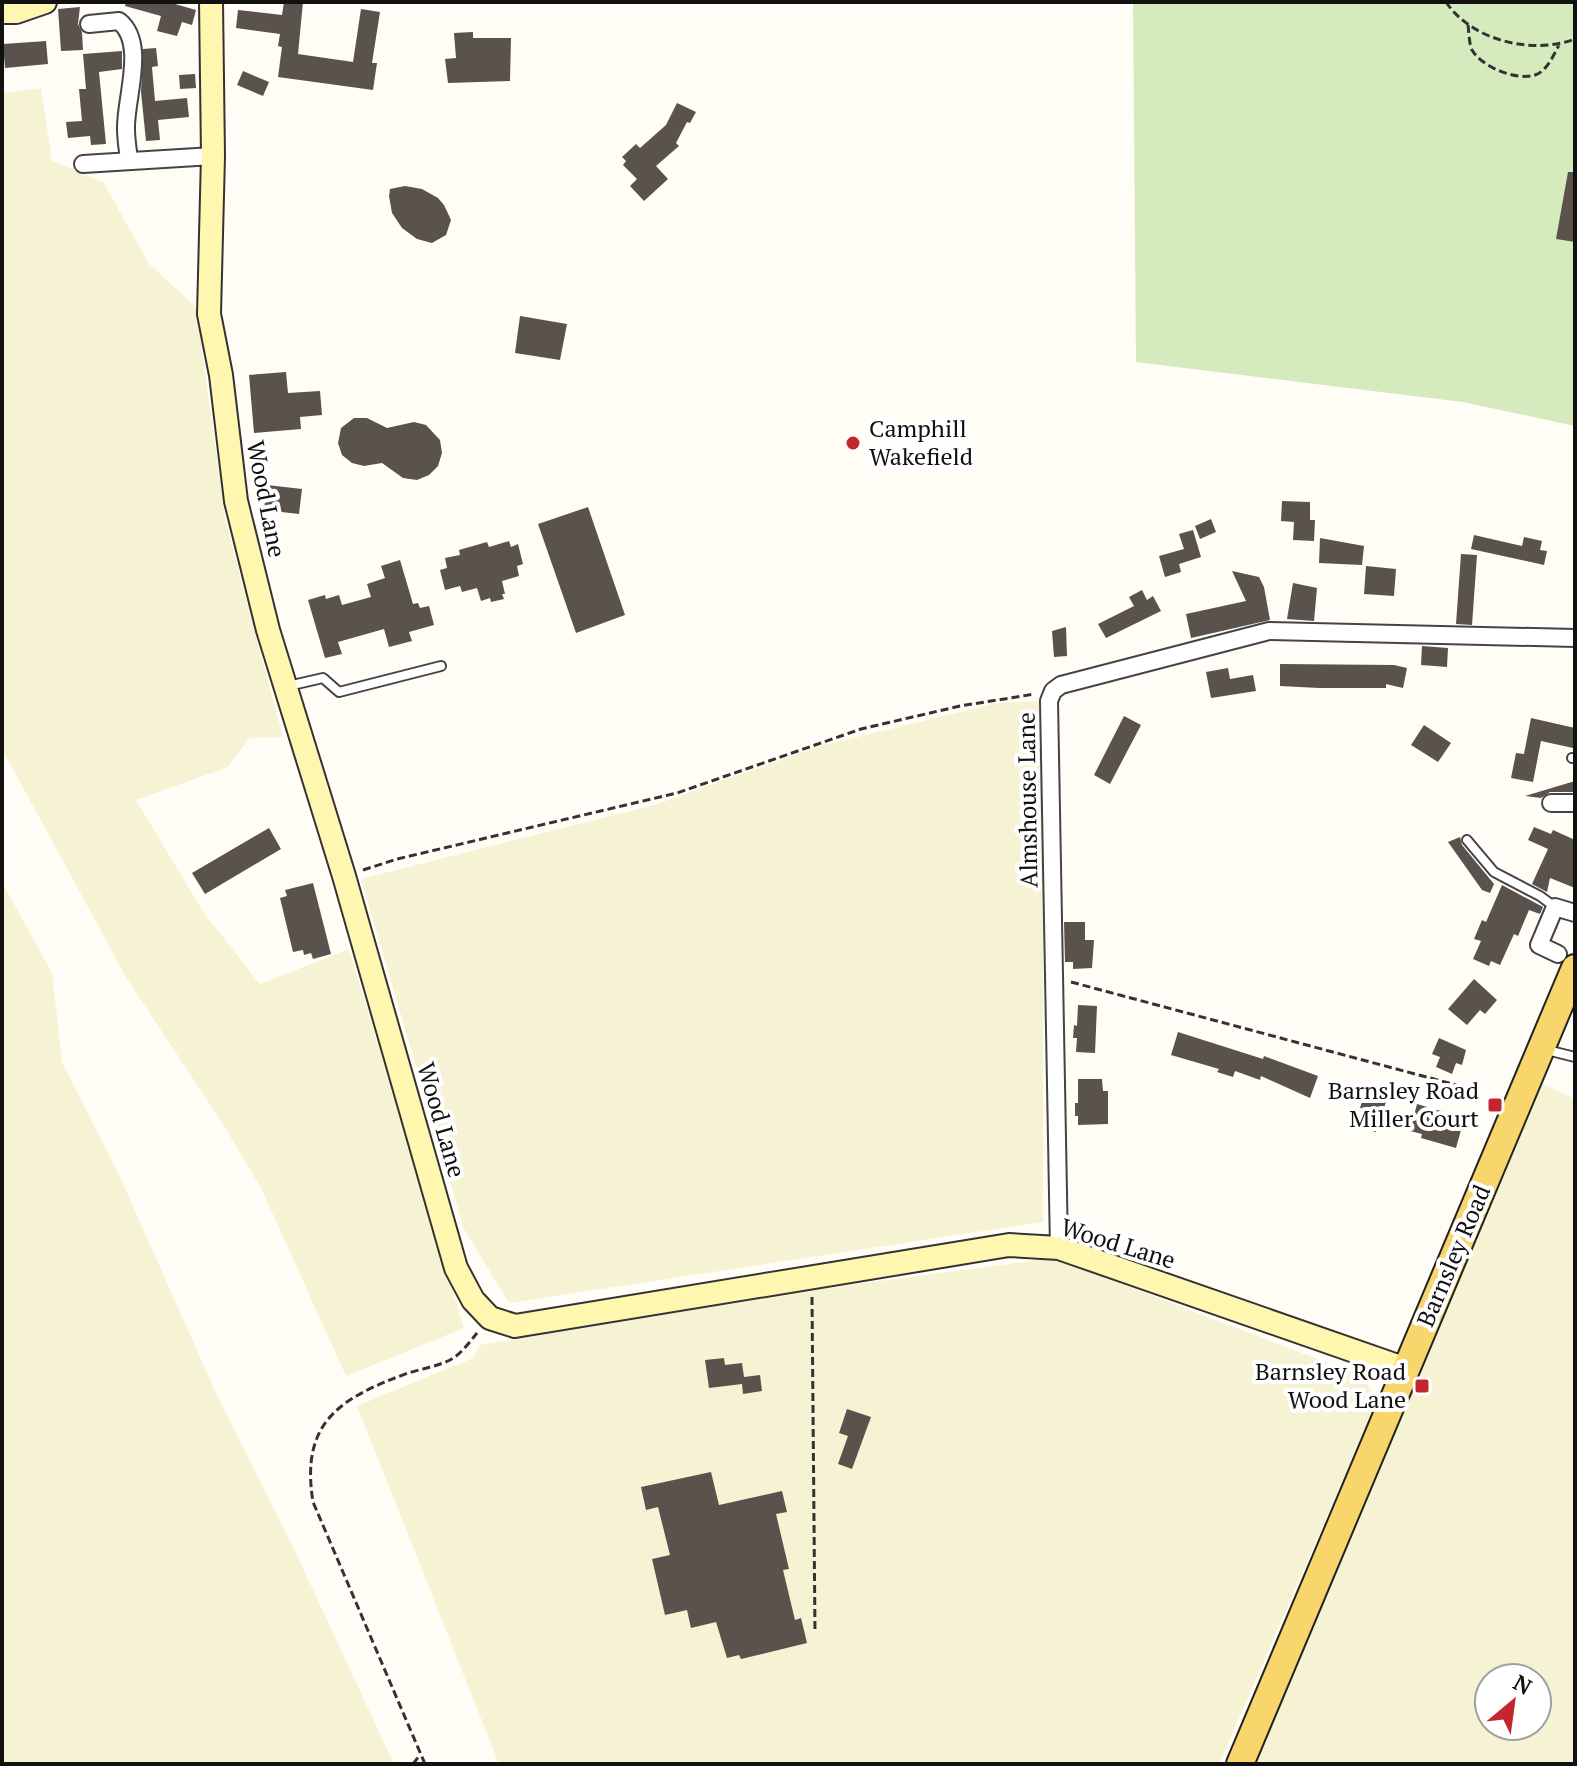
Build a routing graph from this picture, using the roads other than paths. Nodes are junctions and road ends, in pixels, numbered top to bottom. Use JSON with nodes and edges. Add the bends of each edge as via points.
{"nodes":[{"id":1,"x":45,"y":2,"type":"edge"},
{"id":2,"x":211,"y":2,"type":"edge"},
{"id":3,"x":2,"y":12,"type":"edge"},
{"id":4,"x":89,"y":24,"type":"dead end"},
{"id":5,"x":213,"y":156,"type":"junction"},
{"id":6,"x":129,"y":161,"type":"junction"},
{"id":7,"x":83,"y":164,"type":"dead end"},
{"id":8,"x":1575,"y":638,"type":"edge"},
{"id":9,"x":441,"y":666,"type":"dead end"},
{"id":10,"x":284,"y":687,"type":"junction"},
{"id":11,"x":1551,"y":803,"type":"dead end"},
{"id":12,"x":1575,"y":803,"type":"edge"},
{"id":13,"x":1467,"y":840,"type":"dead end"},
{"id":14,"x":1555,"y":907,"type":"junction"},
{"id":15,"x":1575,"y":913,"type":"edge"},
{"id":16,"x":1566,"y":961,"type":"edge"},
{"id":17,"x":1542,"y":1048,"type":"junction"},
{"id":18,"x":1575,"y":1057,"type":"edge"},
{"id":19,"x":1059,"y":1248,"type":"junction"},
{"id":20,"x":1406,"y":1369,"type":"junction"},
{"id":21,"x":1240,"y":1764,"type":"edge"}],
"edges":[{"from":1,"to":3,"type":"street"},
{"from":2,"to":5,"type":"street","name":"Wood Lane"},
{"from":4,"to":6,"type":"street","via":[[119,21],[130,35],[133,70],[125,128]]},
{"from":5,"to":6,"type":"street"},
{"from":5,"to":10,"type":"street","name":"Wood Lane","via":[[209,314],[236,501]]},
{"from":6,"to":7,"type":"street"},
{"from":8,"to":19,"type":"street","name":"Almshouse Lane","via":[[1269,631],[1053,691],[1049,701]]},
{"from":9,"to":10,"type":"lane","via":[[339,692],[323,678]]},
{"from":10,"to":19,"type":"street","name":"Wood Lane","via":[[456,1268],[490,1318],[515,1326],[1009,1245]]},
{"from":11,"to":12,"type":"street"},
{"from":13,"to":14,"type":"lane","via":[[1494,872]]},
{"from":14,"to":15,"type":"street"},
{"from":14,"to":16,"type":"street","via":[[1539,945]]},
{"from":16,"to":17,"type":"main road","name":"Barnsley Road"},
{"from":17,"to":18,"type":"lane"},
{"from":17,"to":20,"type":"main road","name":"Barnsley Road"},
{"from":19,"to":20,"type":"street","name":"Wood Lane"},
{"from":20,"to":21,"type":"main road","name":"Barnsley Road"}]}
